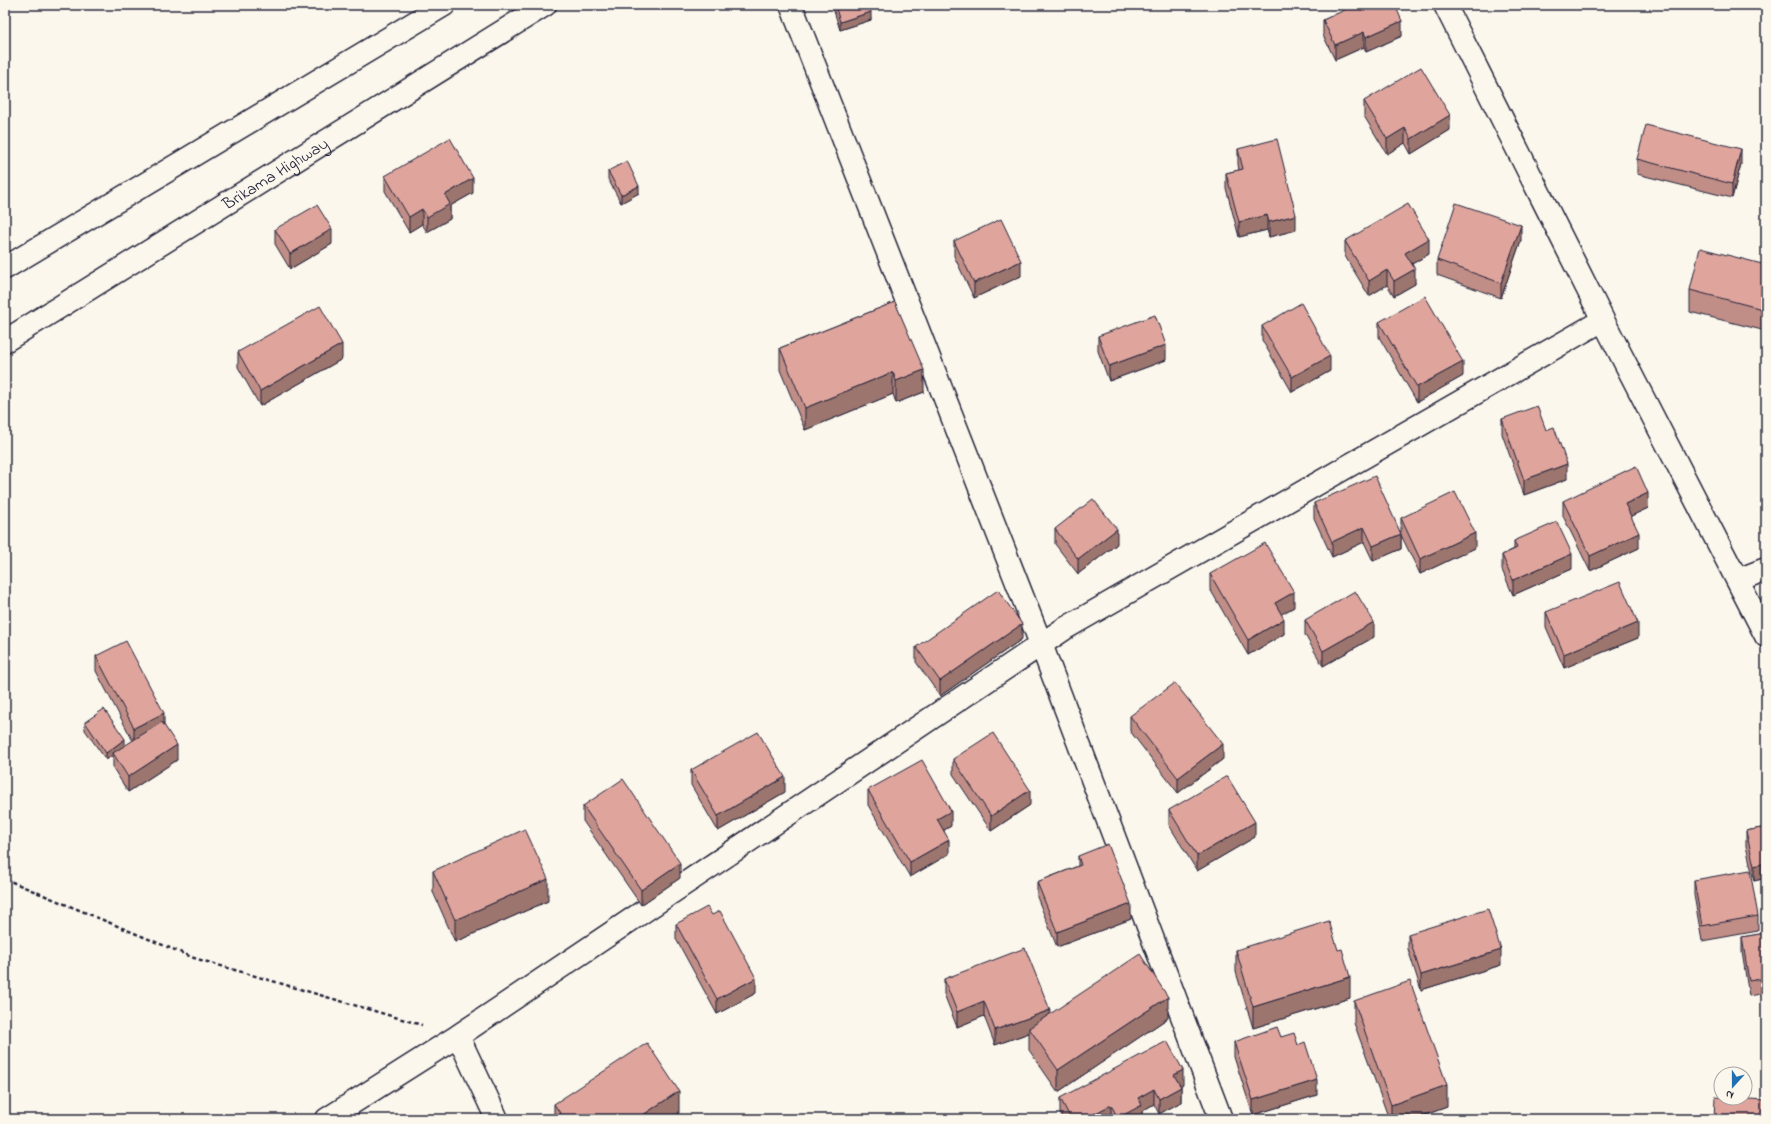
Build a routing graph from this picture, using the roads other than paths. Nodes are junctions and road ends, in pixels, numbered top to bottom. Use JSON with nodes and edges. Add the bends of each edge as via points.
{"nodes":[{"id":1,"x":444,"y":5,"type":"edge"},
{"id":2,"x":545,"y":5,"type":"edge"},
{"id":3,"x":791,"y":5,"type":"edge"},
{"id":4,"x":1445,"y":5,"type":"edge"},
{"id":5,"x":5,"y":268,"type":"edge"},
{"id":6,"x":1603,"y":320,"type":"junction"},
{"id":7,"x":5,"y":341,"type":"edge"},
{"id":8,"x":1766,"y":569,"type":"edge"},
{"id":9,"x":1738,"y":580,"type":"junction"},
{"id":10,"x":1766,"y":636,"type":"edge"},
{"id":11,"x":1041,"y":644,"type":"junction"},
{"id":12,"x":458,"y":1036,"type":"junction"},
{"id":13,"x":327,"y":1119,"type":"edge"},
{"id":14,"x":497,"y":1119,"type":"edge"},
{"id":15,"x":1221,"y":1119,"type":"edge"}],
"edges":[{"from":1,"to":5,"type":"main road"},
{"from":2,"to":7,"type":"main road","name":"Brikama Highway"},
{"from":3,"to":11,"type":"main road"},
{"from":4,"to":6,"type":"main road"},
{"from":6,"to":9,"type":"main road"},
{"from":6,"to":11,"type":"main road"},
{"from":8,"to":9,"type":"main road"},
{"from":9,"to":10,"type":"main road"},
{"from":11,"to":12,"type":"main road"},
{"from":11,"to":15,"type":"main road"},
{"from":12,"to":13,"type":"main road"},
{"from":12,"to":14,"type":"main road"}]}
